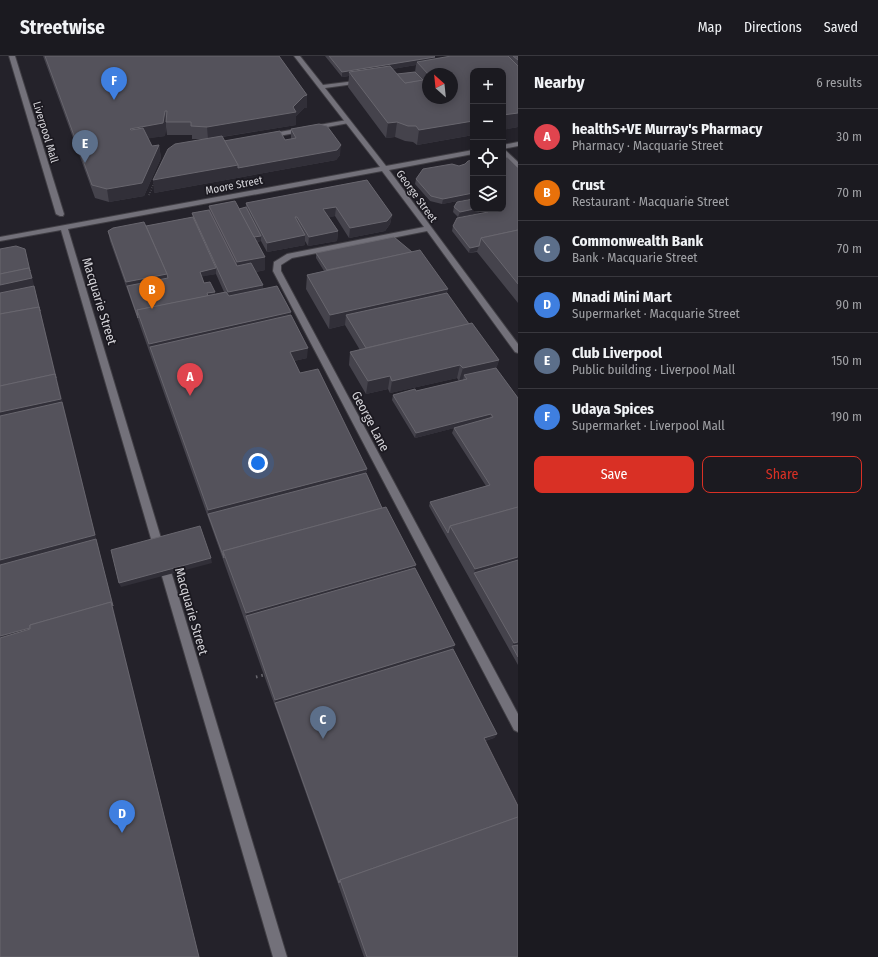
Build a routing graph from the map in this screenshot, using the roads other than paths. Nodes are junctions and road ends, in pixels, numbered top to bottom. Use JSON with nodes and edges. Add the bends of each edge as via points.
{"nodes":[{"id":1,"x":12,"y":56,"type":"edge"},
{"id":2,"x":297,"y":56,"type":"edge"},
{"id":3,"x":368,"y":80,"type":"edge"},
{"id":4,"x":321,"y":87,"type":"junction"},
{"id":5,"x":348,"y":122,"type":"junction"},
{"id":6,"x":263,"y":136,"type":"edge"},
{"id":7,"x":518,"y":144,"type":"edge"},
{"id":8,"x":506,"y":148,"type":"edge"},
{"id":9,"x":506,"y":152,"type":"edge"},
{"id":10,"x":470,"y":153,"type":"edge"},
{"id":11,"x":518,"y":166,"type":"edge"},
{"id":12,"x":384,"y":168,"type":"junction"},
{"id":13,"x":60,"y":214,"type":"dead end"},
{"id":14,"x":64,"y":228,"type":"junction"},
{"id":15,"x":427,"y":229,"type":"junction"},
{"id":16,"x":0,"y":240,"type":"edge"},
{"id":17,"x":518,"y":350,"type":"edge"},
{"id":18,"x":518,"y":726,"type":"edge"},
{"id":19,"x":280,"y":957,"type":"edge"}],
"edges":[{"from":1,"to":13,"type":"street","name":"Liverpool Mall"},
{"from":2,"to":4,"type":"street","name":"George Street"},
{"from":3,"to":4,"type":"street"},
{"from":4,"to":5,"type":"street","name":"George Street"},
{"from":5,"to":6,"type":"street"},
{"from":5,"to":12,"type":"street","name":"George Street"},
{"from":7,"to":8,"type":"street"},
{"from":9,"to":11,"type":"street"},
{"from":10,"to":12,"type":"street","name":"Moore Street"},
{"from":12,"to":14,"type":"street","name":"Moore Street"},
{"from":12,"to":15,"type":"street","name":"George Street"},
{"from":14,"to":16,"type":"street","name":"Moore Street"},
{"from":14,"to":19,"type":"street","name":"Macquarie Street"},
{"from":15,"to":17,"type":"street","name":"George Street"},
{"from":15,"to":18,"type":"street","name":"George Lane","via":[[290,256],[277,264],[277,271]]}]}
